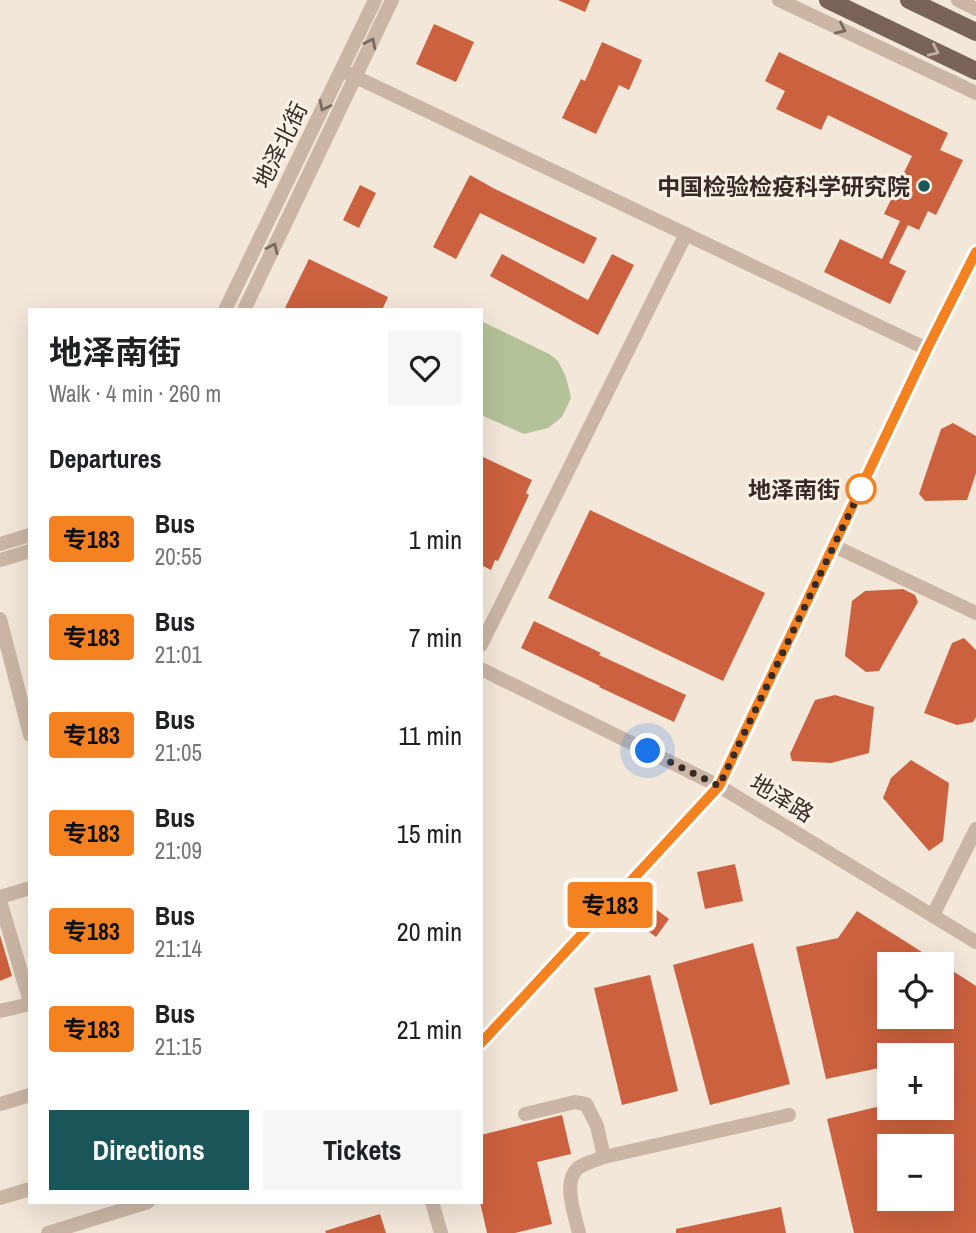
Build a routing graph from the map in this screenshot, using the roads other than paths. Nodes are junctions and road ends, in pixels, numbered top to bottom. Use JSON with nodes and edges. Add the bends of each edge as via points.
{"nodes":[{"id":1,"x":392,"y":0,"type":"edge"},
{"id":2,"x":779,"y":0,"type":"edge"},
{"id":3,"x":828,"y":0,"type":"edge"},
{"id":4,"x":909,"y":0,"type":"edge"},
{"id":5,"x":958,"y":0,"type":"edge"},
{"id":6,"x":369,"y":2,"type":"edge"},
{"id":7,"x":976,"y":9,"type":"edge"},
{"id":8,"x":875,"y":23,"type":"junction"},
{"id":9,"x":976,"y":33,"type":"edge"},
{"id":10,"x":905,"y":59,"type":"junction"},
{"id":11,"x":976,"y":71,"type":"edge"},
{"id":12,"x":348,"y":73,"type":"junction"},
{"id":13,"x":976,"y":93,"type":"edge"},
{"id":14,"x":686,"y":234,"type":"junction"},
{"id":15,"x":976,"y":252,"type":"edge"},
{"id":16,"x":226,"y":308,"type":"edge"},
{"id":17,"x":245,"y":308,"type":"edge"},
{"id":18,"x":927,"y":349,"type":"junction"},
{"id":19,"x":28,"y":536,"type":"edge"},
{"id":20,"x":0,"y":544,"type":"edge"},
{"id":21,"x":834,"y":546,"type":"junction"},
{"id":22,"x":28,"y":552,"type":"edge"},
{"id":23,"x":0,"y":560,"type":"edge"},
{"id":24,"x":976,"y":613,"type":"edge"},
{"id":25,"x":0,"y":619,"type":"edge"},
{"id":26,"x":483,"y":641,"type":"edge"},
{"id":27,"x":483,"y":670,"type":"edge"},
{"id":28,"x":28,"y":727,"type":"edge"},
{"id":29,"x":719,"y":786,"type":"junction"},
{"id":30,"x":976,"y":829,"type":"edge"},
{"id":31,"x":28,"y":889,"type":"edge"},
{"id":32,"x":0,"y":899,"type":"edge"},
{"id":33,"x":933,"y":915,"type":"junction"},
{"id":34,"x":976,"y":942,"type":"edge"},
{"id":35,"x":28,"y":996,"type":"edge"},
{"id":36,"x":28,"y":1004,"type":"edge"},
{"id":37,"x":0,"y":1011,"type":"edge"},
{"id":38,"x":483,"y":1041,"type":"edge"},
{"id":39,"x":28,"y":1096,"type":"edge"},
{"id":40,"x":0,"y":1104,"type":"edge"},
{"id":41,"x":525,"y":1114,"type":"dead end"},
{"id":42,"x":789,"y":1115,"type":"dead end"},
{"id":43,"x":604,"y":1157,"type":"junction"},
{"id":44,"x":28,"y":1190,"type":"edge"},
{"id":45,"x":0,"y":1198,"type":"edge"},
{"id":46,"x":142,"y":1204,"type":"edge"},
{"id":47,"x":433,"y":1204,"type":"edge"},
{"id":48,"x":48,"y":1233,"type":"edge"},
{"id":49,"x":441,"y":1233,"type":"edge"},
{"id":50,"x":579,"y":1233,"type":"edge"}],
"edges":[{"from":12,"to":1,"type":"street","name":"地泽北街","one_way":true},
{"from":2,"to":10,"type":"street","one_way":true},
{"from":3,"to":8,"type":"main road"},
{"from":4,"to":9,"type":"main road"},
{"from":5,"to":7,"type":"street"},
{"from":6,"to":12,"type":"street","name":"地泽北街"},
{"from":8,"to":10,"type":"street"},
{"from":8,"to":11,"type":"main road","one_way":true},
{"from":10,"to":13,"type":"street"},
{"from":12,"to":14,"type":"street"},
{"from":12,"to":16,"type":"street","name":"地泽北街","one_way":true},
{"from":17,"to":12,"type":"street","name":"地泽北街","one_way":true},
{"from":14,"to":18,"type":"street"},
{"from":14,"to":26,"type":"street"},
{"from":15,"to":18,"type":"street"},
{"from":18,"to":21,"type":"street"},
{"from":19,"to":20,"type":"street"},
{"from":21,"to":24,"type":"street"},
{"from":21,"to":29,"type":"street"},
{"from":22,"to":23,"type":"street"},
{"from":25,"to":28,"type":"street"},
{"from":27,"to":29,"type":"street","name":"地泽路"},
{"from":29,"to":33,"type":"street","name":"地泽路"},
{"from":29,"to":38,"type":"street"},
{"from":30,"to":33,"type":"street"},
{"from":31,"to":32,"type":"street"},
{"from":32,"to":35,"type":"street"},
{"from":33,"to":34,"type":"street","name":"地泽路"},
{"from":36,"to":37,"type":"street"},
{"from":39,"to":40,"type":"street"},
{"from":41,"to":43,"type":"street","via":[[575,1102],[586,1104]]},
{"from":42,"to":43,"type":"street"},
{"from":43,"to":50,"type":"street","via":[[578,1167],[571,1177],[569,1189]]},
{"from":44,"to":45,"type":"street"},
{"from":46,"to":48,"type":"street"},
{"from":47,"to":49,"type":"street"}]}
